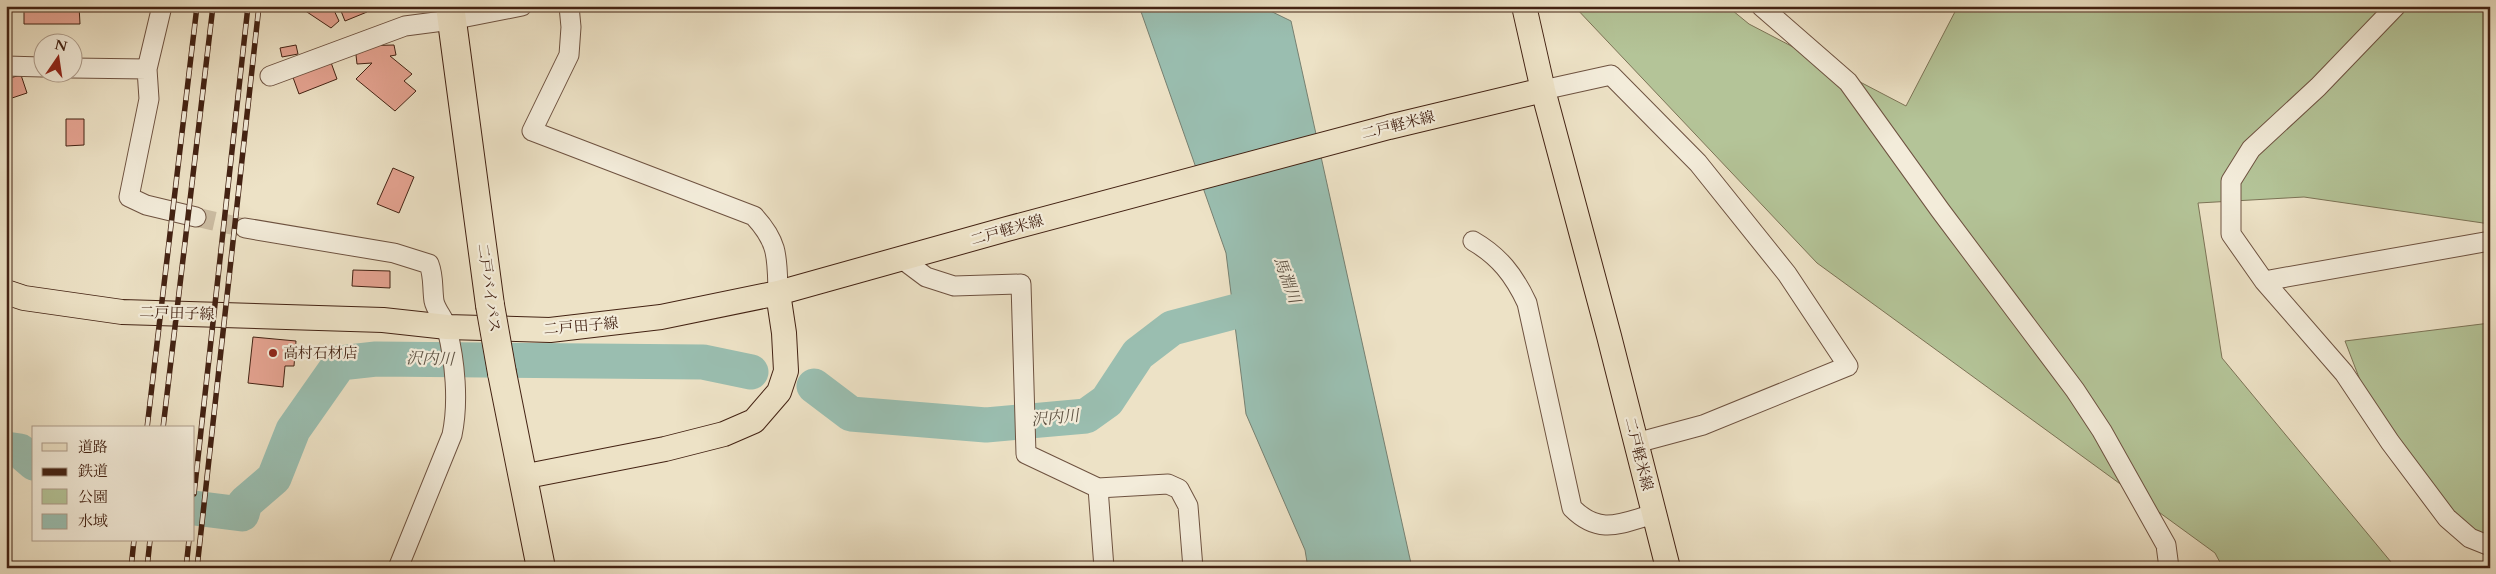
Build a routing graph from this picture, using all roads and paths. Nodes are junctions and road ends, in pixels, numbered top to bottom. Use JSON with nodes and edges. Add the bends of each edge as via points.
{"nodes":[{"id":1,"x":162,"y":6,"type":"edge"},
{"id":2,"x":522,"y":6,"type":"edge"},
{"id":3,"x":569,"y":6,"type":"edge"},
{"id":4,"x":1524,"y":6,"type":"edge"},
{"id":5,"x":1761,"y":6,"type":"edge"},
{"id":6,"x":2396,"y":6,"type":"edge"},
{"id":7,"x":451,"y":13,"type":"edge"},
{"id":8,"x":6,"y":66,"type":"edge"},
{"id":9,"x":32,"y":67,"type":"edge"},
{"id":10,"x":82,"y":68,"type":"edge"},
{"id":11,"x":147,"y":69,"type":"junction"},
{"id":12,"x":270,"y":76,"type":"dead end"},
{"id":13,"x":1543,"y":90,"type":"junction"},
{"id":14,"x":196,"y":217,"type":"tunnel mouth"},
{"id":15,"x":244,"y":228,"type":"tunnel mouth"},
{"id":16,"x":1473,"y":241,"type":"dead end"},
{"id":17,"x":2490,"y":242,"type":"edge"},
{"id":18,"x":902,"y":259,"type":"junction"},
{"id":19,"x":2264,"y":281,"type":"junction"},
{"id":20,"x":6,"y":292,"type":"edge"},
{"id":21,"x":778,"y":294,"type":"junction"},
{"id":22,"x":447,"y":327,"type":"junction"},
{"id":23,"x":1636,"y":443,"type":"junction"},
{"id":24,"x":522,"y":477,"type":"junction"},
{"id":25,"x":1098,"y":488,"type":"junction"},
{"id":26,"x":1654,"y":514,"type":"junction"},
{"id":27,"x":2490,"y":546,"type":"edge"},
{"id":28,"x":398,"y":568,"type":"edge"},
{"id":29,"x":541,"y":568,"type":"edge"},
{"id":30,"x":1104,"y":568,"type":"edge"},
{"id":31,"x":1193,"y":568,"type":"edge"},
{"id":32,"x":1668,"y":568,"type":"edge"},
{"id":33,"x":2169,"y":568,"type":"edge"}],
"edges":[{"from":1,"to":11,"type":"street"},
{"from":2,"to":7,"type":"street"},
{"from":3,"to":21,"type":"street","via":[[569,55],[532,131],[754,216],[766,230],[777,253]]},
{"from":4,"to":13,"type":"main road"},
{"from":5,"to":33,"type":"street","via":[[1848,82],[2075,390],[2102,431],[2166,545]]},
{"from":6,"to":19,"type":"street","via":[[2318,87],[2251,149],[2231,181],[2231,234]]},
{"from":7,"to":12,"type":"street","via":[[405,26]]},
{"from":7,"to":24,"type":"highway","name":"二戸バイパス","bridge":true,"via":[[490,305]]},
{"from":8,"to":9,"type":"street"},
{"from":10,"to":11,"type":"street"},
{"from":11,"to":14,"type":"street","via":[[149,99],[129,198]]},
{"from":13,"to":18,"type":"main road","name":"二戸軽米線","via":[[1389,126]]},
{"from":13,"to":23,"type":"main road","name":"二戸軽米線"},
{"from":13,"to":23,"type":"street","via":[[1611,75],[1698,163],[1787,274],[1848,366],[1703,425]]},
{"from":15,"to":22,"type":"street","via":[[394,253],[429,264],[434,275],[434,303]]},
{"from":16,"to":26,"type":"street","via":[[1488,249],[1504,264],[1527,303],[1572,508],[1583,519],[1608,527]]},
{"from":17,"to":19,"type":"street"},
{"from":18,"to":21,"type":"main road","name":"二戸軽米線"},
{"from":18,"to":25,"type":"street","via":[[926,277],[954,286],[1021,284],[1026,454]]},
{"from":19,"to":27,"type":"street","via":[[2344,374],[2447,518],[2470,538]]},
{"from":20,"to":22,"type":"main road","name":"二戸田子線","via":[[24,298],[122,312],[383,320]]},
{"from":21,"to":22,"type":"main road","name":"二戸田子線","via":[[662,317],[550,330]]},
{"from":21,"to":24,"type":"main road","via":[[786,370],[779,392],[754,421],[724,434],[665,449]]},
{"from":22,"to":28,"type":"street","via":[[456,416],[452,435]]},
{"from":23,"to":26,"type":"main road","name":"二戸軽米線"},
{"from":24,"to":29,"type":"highway","name":"二戸バイパス"},
{"from":25,"to":30,"type":"street"},
{"from":25,"to":31,"type":"street","via":[[1168,484],[1179,489],[1188,506]]},
{"from":26,"to":32,"type":"main road","name":"二戸軽米線"}]}
